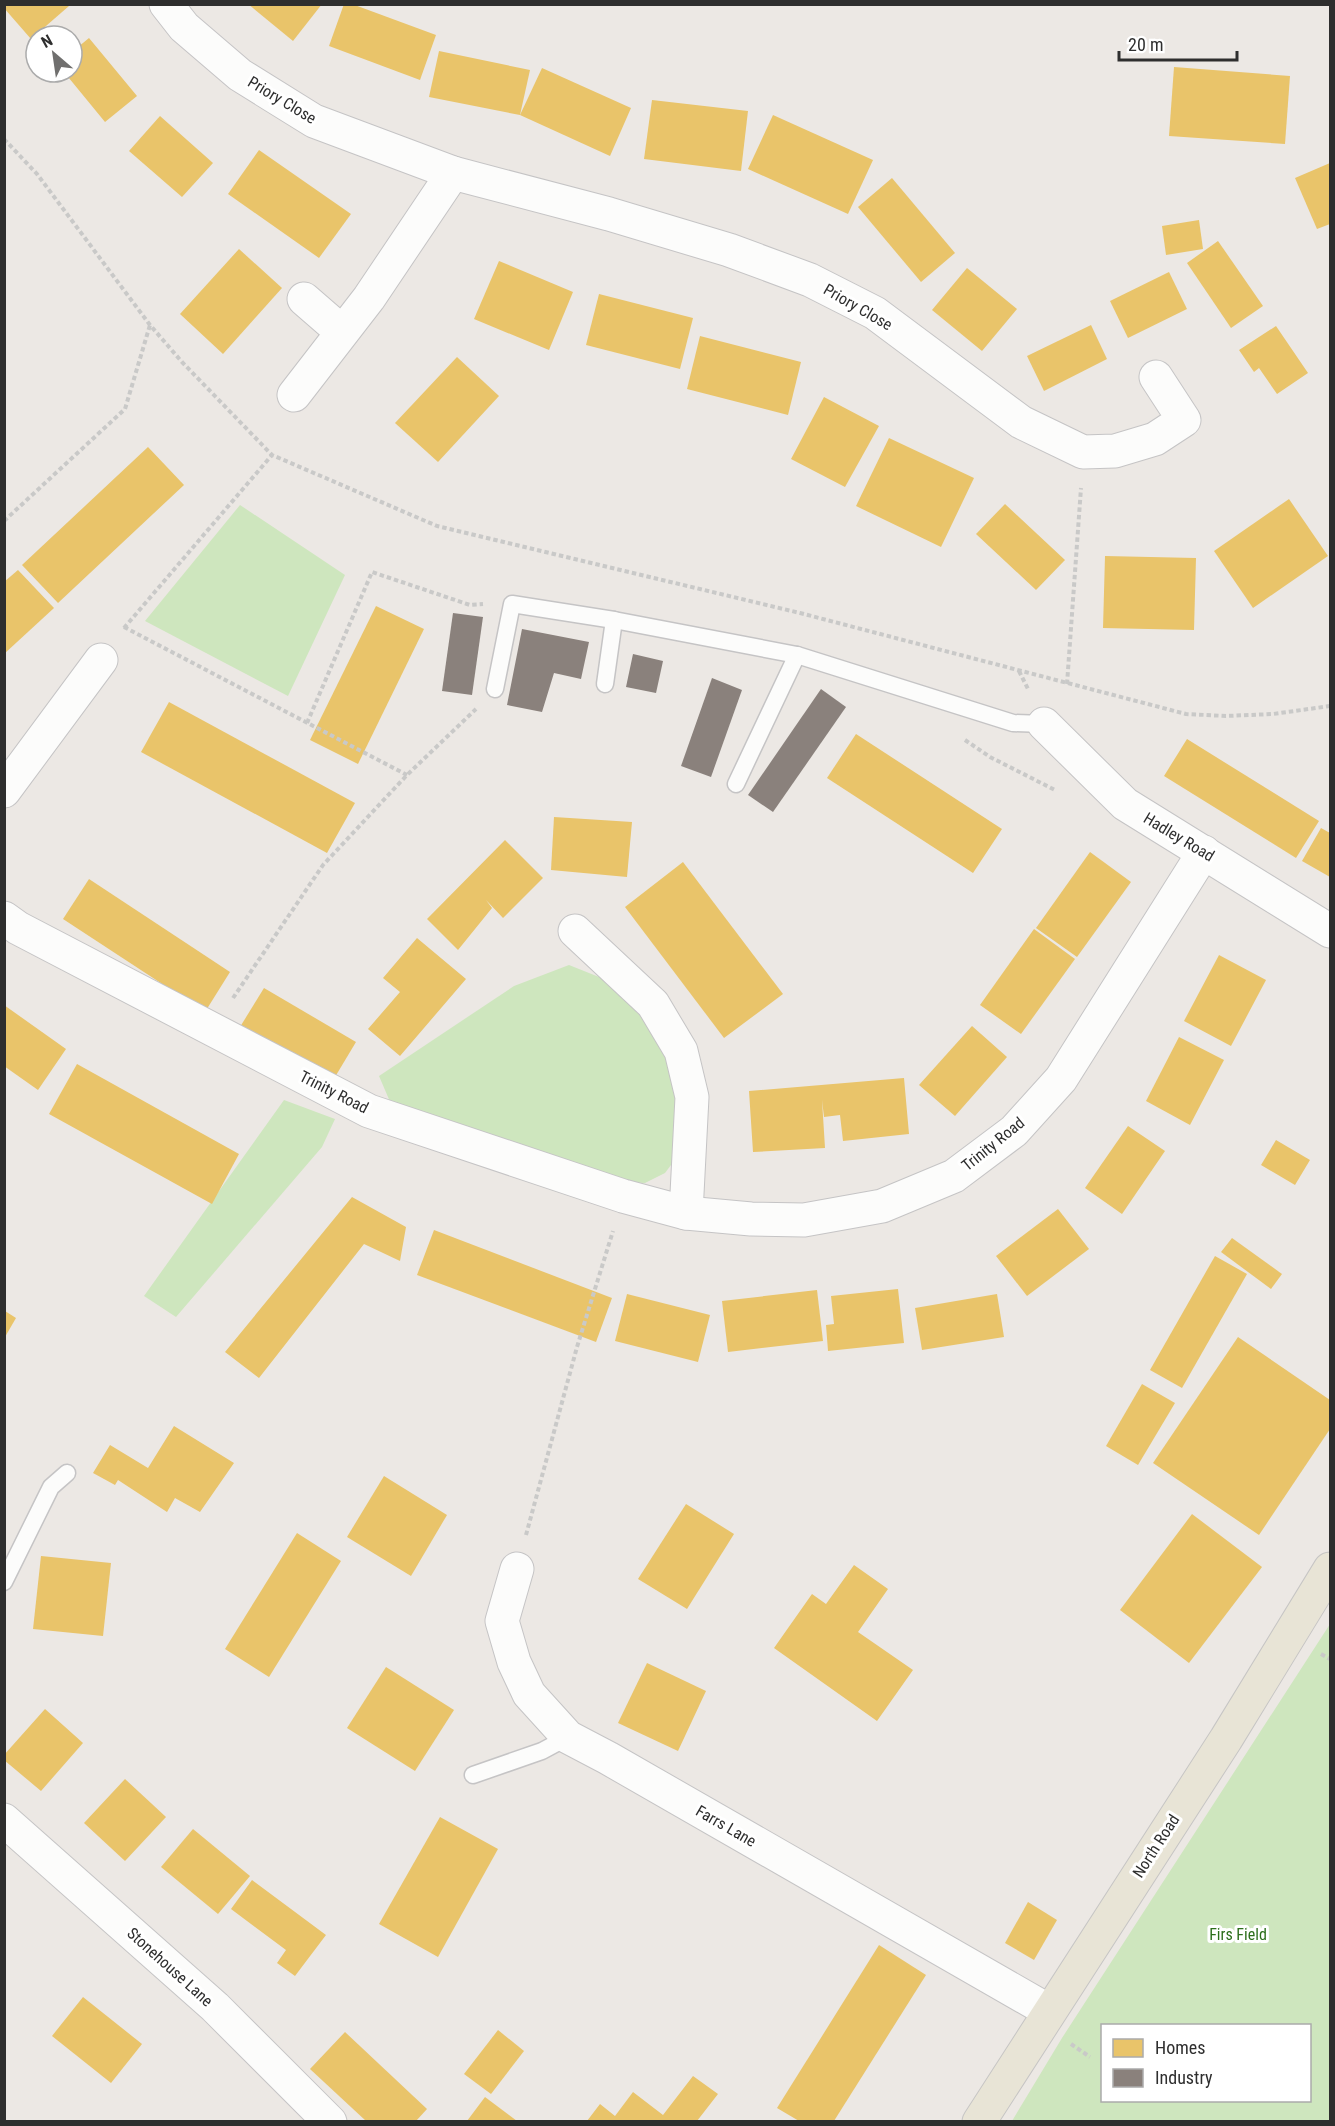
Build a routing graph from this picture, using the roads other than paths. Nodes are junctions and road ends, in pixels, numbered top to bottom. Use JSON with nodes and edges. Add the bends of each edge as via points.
{"nodes":[{"id":1,"x":166,"y":4,"type":"edge"},
{"id":2,"x":453,"y":173,"type":"junction"},
{"id":3,"x":304,"y":299,"type":"dead end"},
{"id":4,"x":342,"y":332,"type":"junction"},
{"id":5,"x":1156,"y":377,"type":"dead end"},
{"id":6,"x":294,"y":395,"type":"dead end"},
{"id":7,"x":614,"y":620,"type":"junction"},
{"id":8,"x":797,"y":655,"type":"junction"},
{"id":9,"x":101,"y":660,"type":"road end"},
{"id":10,"x":605,"y":684,"type":"dead end"},
{"id":11,"x":495,"y":690,"type":"road end"},
{"id":12,"x":1044,"y":724,"type":"joint"},
{"id":13,"x":736,"y":784,"type":"dead end"},
{"id":14,"x":4,"y":791,"type":"edge"},
{"id":15,"x":1204,"y":852,"type":"junction"},
{"id":16,"x":4,"y":918,"type":"edge"},
{"id":17,"x":575,"y":931,"type":"dead end"},
{"id":18,"x":1330,"y":931,"type":"edge"},
{"id":19,"x":686,"y":1213,"type":"junction"},
{"id":20,"x":67,"y":1473,"type":"dead end"},
{"id":21,"x":517,"y":1569,"type":"road end"},
{"id":22,"x":1330,"y":1569,"type":"edge"},
{"id":23,"x":4,"y":1582,"type":"edge"},
{"id":24,"x":568,"y":1737,"type":"junction"},
{"id":25,"x":473,"y":1775,"type":"dead end"},
{"id":26,"x":4,"y":1820,"type":"edge"},
{"id":27,"x":1049,"y":2011,"type":"junction"},
{"id":28,"x":330,"y":2121,"type":"edge"},
{"id":29,"x":979,"y":2121,"type":"edge"}],
"edges":[{"from":1,"to":2,"type":"street","name":"Priory Close","via":[[184,27],[240,75],[314,122]]},
{"from":2,"to":4,"type":"street"},
{"from":2,"to":5,"type":"street","name":"Priory Close","via":[[609,214],[810,279],[875,313],[1021,422],[1083,452],[1115,451],[1155,439],[1184,420]]},
{"from":3,"to":4,"type":"street"},
{"from":4,"to":6,"type":"street"},
{"from":7,"to":8,"type":"lane"},
{"from":7,"to":10,"type":"lane"},
{"from":7,"to":11,"type":"lane","via":[[512,604]]},
{"from":8,"to":12,"type":"lane","via":[[1013,723]]},
{"from":8,"to":13,"type":"lane"},
{"from":9,"to":14,"type":"street"},
{"from":12,"to":15,"type":"street","name":"Hadley Road","via":[[1125,804]]},
{"from":15,"to":18,"type":"street","name":"Hadley Road"},
{"from":15,"to":19,"type":"street","name":"Trinity Road","via":[[1061,1079],[1014,1131],[954,1176],[882,1206],[804,1220],[751,1220]]},
{"from":16,"to":19,"type":"street","name":"Trinity Road","via":[[369,1111]]},
{"from":17,"to":19,"type":"street","via":[[653,1004],[681,1051],[692,1097]]},
{"from":20,"to":23,"type":"lane","via":[[51,1487]]},
{"from":21,"to":24,"type":"street","name":"Farrs Lane","via":[[502,1621],[514,1662],[529,1694]]},
{"from":22,"to":27,"type":"main road","name":"North Road"},
{"from":24,"to":25,"type":"lane","via":[[542,1751]]},
{"from":24,"to":27,"type":"street","name":"Farrs Lane"},
{"from":26,"to":28,"type":"street","name":"Stonehouse Lane","via":[[215,2007]]},
{"from":27,"to":29,"type":"main road","name":"North Road"}]}
